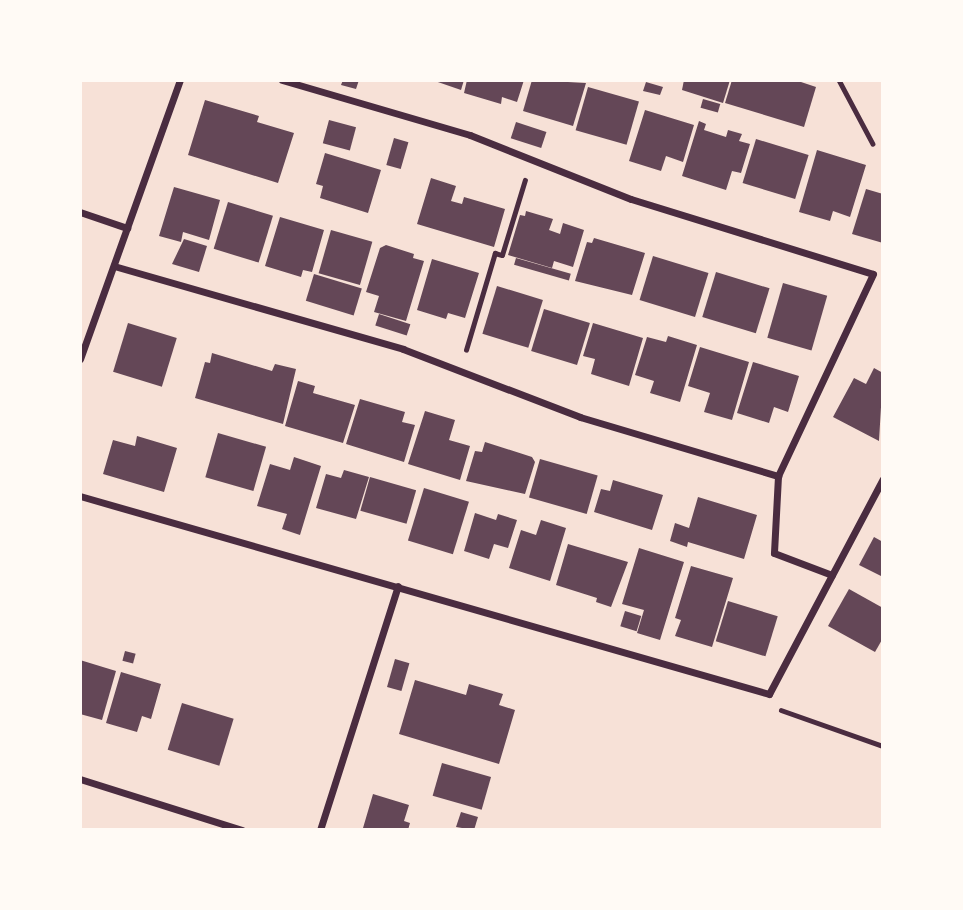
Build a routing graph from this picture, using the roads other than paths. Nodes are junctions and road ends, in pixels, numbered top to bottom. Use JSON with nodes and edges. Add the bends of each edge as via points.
{"nodes":[{"id":1,"x":180,"y":80,"type":"edge"},
{"id":2,"x":282,"y":80,"type":"edge"},
{"id":3,"x":80,"y":212,"type":"edge"},
{"id":4,"x":127,"y":228,"type":"junction"},
{"id":5,"x":114,"y":266,"type":"junction"},
{"id":6,"x":80,"y":359,"type":"edge"},
{"id":7,"x":778,"y":476,"type":"junction"},
{"id":8,"x":883,"y":479,"type":"edge"},
{"id":9,"x":80,"y":496,"type":"edge"},
{"id":10,"x":832,"y":575,"type":"junction"},
{"id":11,"x":398,"y":586,"type":"junction"},
{"id":12,"x":80,"y":779,"type":"edge"},
{"id":13,"x":242,"y":830,"type":"edge"},
{"id":14,"x":320,"y":830,"type":"edge"}],
"edges":[{"from":1,"to":4,"type":"street"},
{"from":2,"to":7,"type":"street","via":[[470,135],[631,199],[873,274]]},
{"from":3,"to":4,"type":"street"},
{"from":4,"to":5,"type":"street"},
{"from":5,"to":6,"type":"street"},
{"from":5,"to":7,"type":"street","via":[[403,349],[580,417]]},
{"from":7,"to":10,"type":"street","via":[[774,553]]},
{"from":8,"to":10,"type":"street"},
{"from":9,"to":11,"type":"street"},
{"from":10,"to":11,"type":"street","via":[[769,694]]},
{"from":11,"to":14,"type":"street"},
{"from":12,"to":13,"type":"street"}]}
